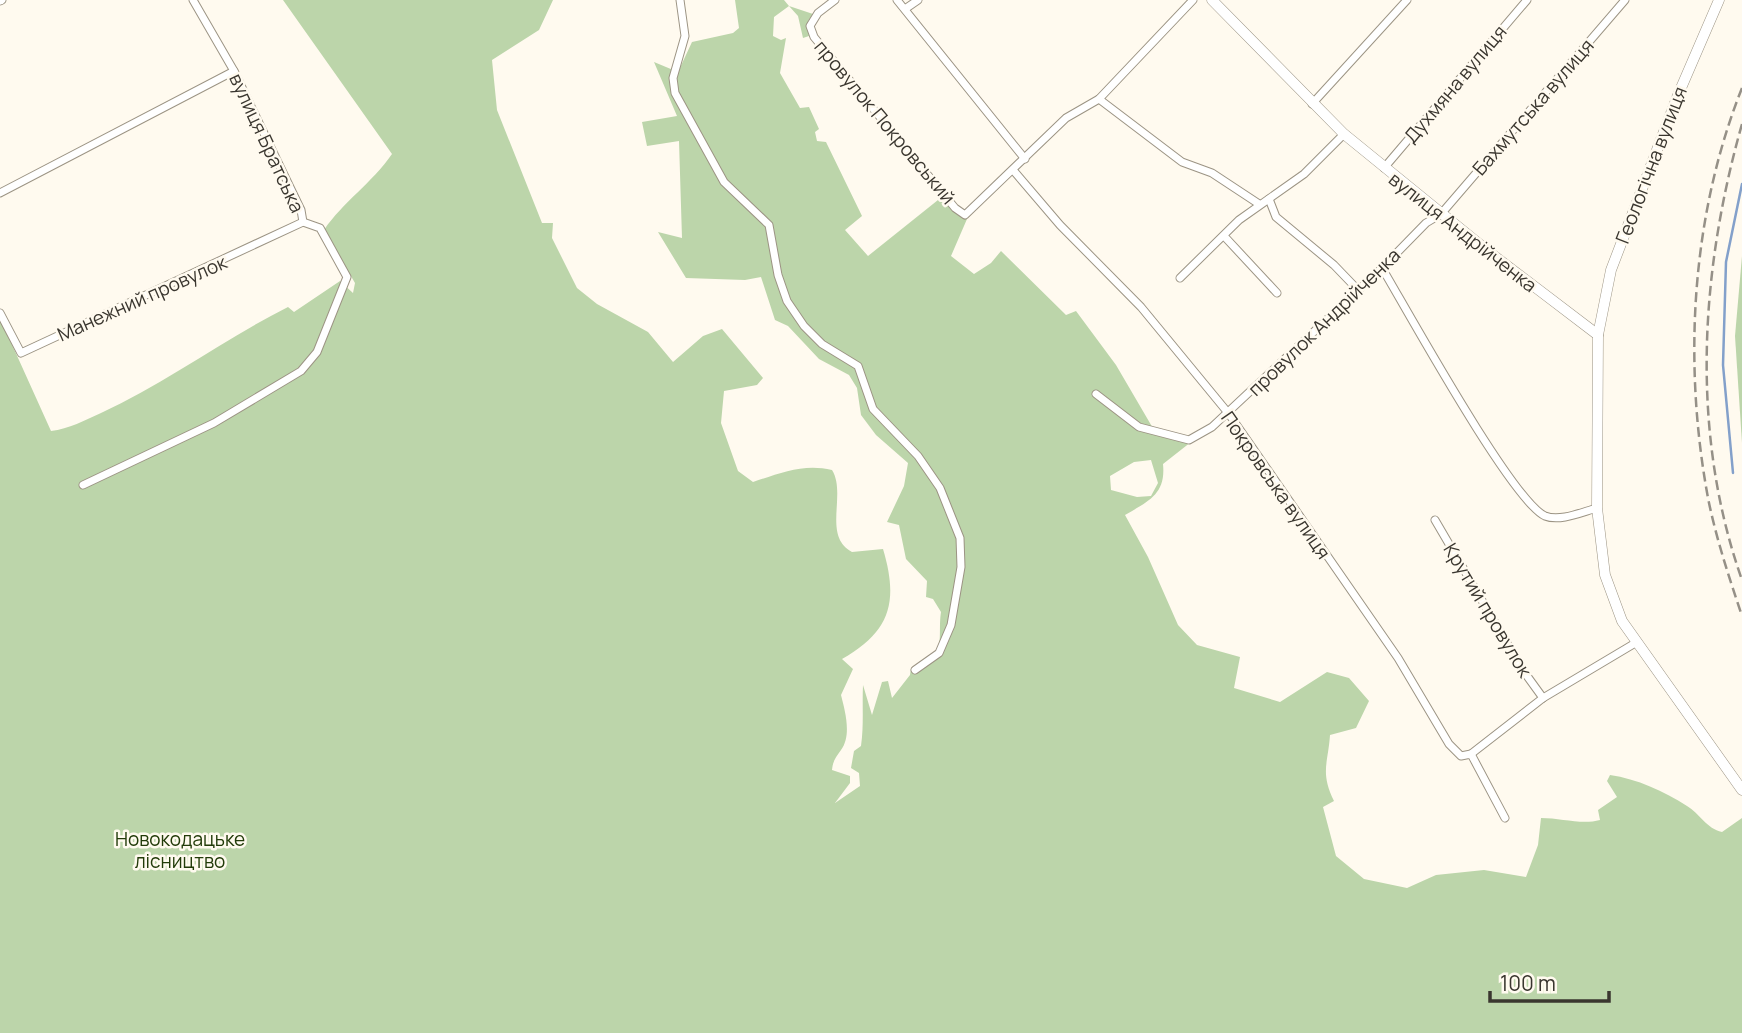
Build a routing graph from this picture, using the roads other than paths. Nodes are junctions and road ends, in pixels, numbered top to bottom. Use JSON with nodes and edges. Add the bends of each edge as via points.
{"nodes":[{"id":1,"x":193,"y":0,"type":"edge"},
{"id":2,"x":680,"y":0,"type":"edge"},
{"id":3,"x":835,"y":0,"type":"edge"},
{"id":4,"x":897,"y":0,"type":"edge"},
{"id":5,"x":918,"y":0,"type":"edge"},
{"id":6,"x":1193,"y":0,"type":"edge"},
{"id":7,"x":1212,"y":0,"type":"edge"},
{"id":8,"x":1407,"y":0,"type":"edge"},
{"id":9,"x":1527,"y":0,"type":"edge"},
{"id":10,"x":1625,"y":0,"type":"edge"},
{"id":11,"x":1719,"y":0,"type":"edge"},
{"id":12,"x":905,"y":9,"type":"junction"},
{"id":13,"x":233,"y":71,"type":"junction"},
{"id":14,"x":1099,"y":99,"type":"junction"},
{"id":15,"x":1312,"y":104,"type":"junction"},
{"id":16,"x":1344,"y":134,"type":"junction"},
{"id":17,"x":1024,"y":159,"type":"junction"},
{"id":18,"x":1384,"y":168,"type":"junction"},
{"id":19,"x":1013,"y":170,"type":"junction"},
{"id":20,"x":0,"y":192,"type":"edge"},
{"id":21,"x":1269,"y":199,"type":"junction"},
{"id":22,"x":1259,"y":204,"type":"junction"},
{"id":23,"x":1441,"y":214,"type":"junction"},
{"id":24,"x":303,"y":222,"type":"junction"},
{"id":25,"x":1224,"y":236,"type":"junction"},
{"id":26,"x":1382,"y":268,"type":"junction"},
{"id":27,"x":1180,"y":278,"type":"dead end"},
{"id":28,"x":1359,"y":291,"type":"junction"},
{"id":29,"x":1277,"y":293,"type":"dead end"},
{"id":30,"x":0,"y":313,"type":"edge"},
{"id":31,"x":1598,"y":335,"type":"junction"},
{"id":32,"x":1096,"y":394,"type":"dead end"},
{"id":33,"x":1229,"y":414,"type":"junction"},
{"id":34,"x":83,"y":485,"type":"dead end"},
{"id":35,"x":1597,"y":508,"type":"junction"},
{"id":36,"x":1435,"y":520,"type":"dead end"},
{"id":37,"x":1637,"y":642,"type":"junction"},
{"id":38,"x":915,"y":670,"type":"dead end"},
{"id":39,"x":1543,"y":698,"type":"junction"},
{"id":40,"x":1471,"y":754,"type":"junction"},
{"id":41,"x":1742,"y":790,"type":"edge"},
{"id":42,"x":1505,"y":818,"type":"dead end"}],
"edges":[{"from":1,"to":13,"type":"street","name":"вулиця Братська"},
{"from":2,"to":38,"type":"street","via":[[684,47],[673,78],[680,103],[724,182],[769,225],[787,301],[822,344],[858,366],[879,419],[918,456],[954,519],[961,567],[951,625],[939,653]]},
{"from":3,"to":19,"type":"street","name":"провулок Покровський","via":[[810,26],[814,37],[955,208],[965,215]]},
{"from":4,"to":12,"type":"street"},
{"from":5,"to":12,"type":"street"},
{"from":6,"to":14,"type":"street"},
{"from":7,"to":15,"type":"street","name":"вулиця Андрійченка"},
{"from":8,"to":15,"type":"street"},
{"from":9,"to":18,"type":"street","name":"Духмяна вулиця"},
{"from":10,"to":23,"type":"street","name":"Бахмутська вулиця"},
{"from":11,"to":31,"type":"street","name":"Геологічна вулиця","via":[[1611,270]]},
{"from":12,"to":17,"type":"street"},
{"from":13,"to":20,"type":"street"},
{"from":13,"to":24,"type":"street","name":"вулиця Братська"},
{"from":14,"to":17,"type":"street","via":[[1066,118]]},
{"from":14,"to":22,"type":"street","via":[[1182,162],[1212,173]]},
{"from":15,"to":16,"type":"street","name":"вулиця Андрійченка"},
{"from":16,"to":18,"type":"street","name":"вулиця Андрійченка"},
{"from":16,"to":21,"type":"street","via":[[1304,174]]},
{"from":17,"to":19,"type":"street"},
{"from":18,"to":23,"type":"street","name":"вулиця Андрійченка"},
{"from":19,"to":33,"type":"street","name":"Покровська вулиця","via":[[1141,307]]},
{"from":21,"to":22,"type":"street"},
{"from":21,"to":28,"type":"street","via":[[1276,217]]},
{"from":22,"to":25,"type":"street"},
{"from":23,"to":26,"type":"street","name":"провулок Андрійченка"},
{"from":23,"to":31,"type":"street","name":"вулиця Андрійченка"},
{"from":24,"to":30,"type":"street","name":"Манежний провулок","via":[[21,353]]},
{"from":24,"to":34,"type":"street","name":"вулиця Братська","via":[[320,228],[347,277],[317,352],[301,371],[214,423]]},
{"from":25,"to":27,"type":"street"},
{"from":25,"to":29,"type":"street"},
{"from":26,"to":28,"type":"street","name":"провулок Андрійченка"},
{"from":26,"to":35,"type":"street","via":[[1510,477],[1540,513],[1556,518]]},
{"from":28,"to":33,"type":"street","name":"провулок Андрійченка"},
{"from":31,"to":35,"type":"street"},
{"from":32,"to":33,"type":"street","name":"провулок Андрійченка","via":[[1139,427],[1189,440]]},
{"from":33,"to":40,"type":"street","name":"Покровська вулиця","via":[[1398,659],[1449,744],[1461,756]]},
{"from":35,"to":37,"type":"street","via":[[1605,575],[1622,621]]},
{"from":36,"to":39,"type":"street","name":"Крутий провулок"},
{"from":37,"to":39,"type":"street","name":"Крутий провулок"},
{"from":37,"to":41,"type":"street"},
{"from":39,"to":40,"type":"street","name":"Крутий провулок"},
{"from":40,"to":42,"type":"street","name":"Покровська вулиця"}]}
